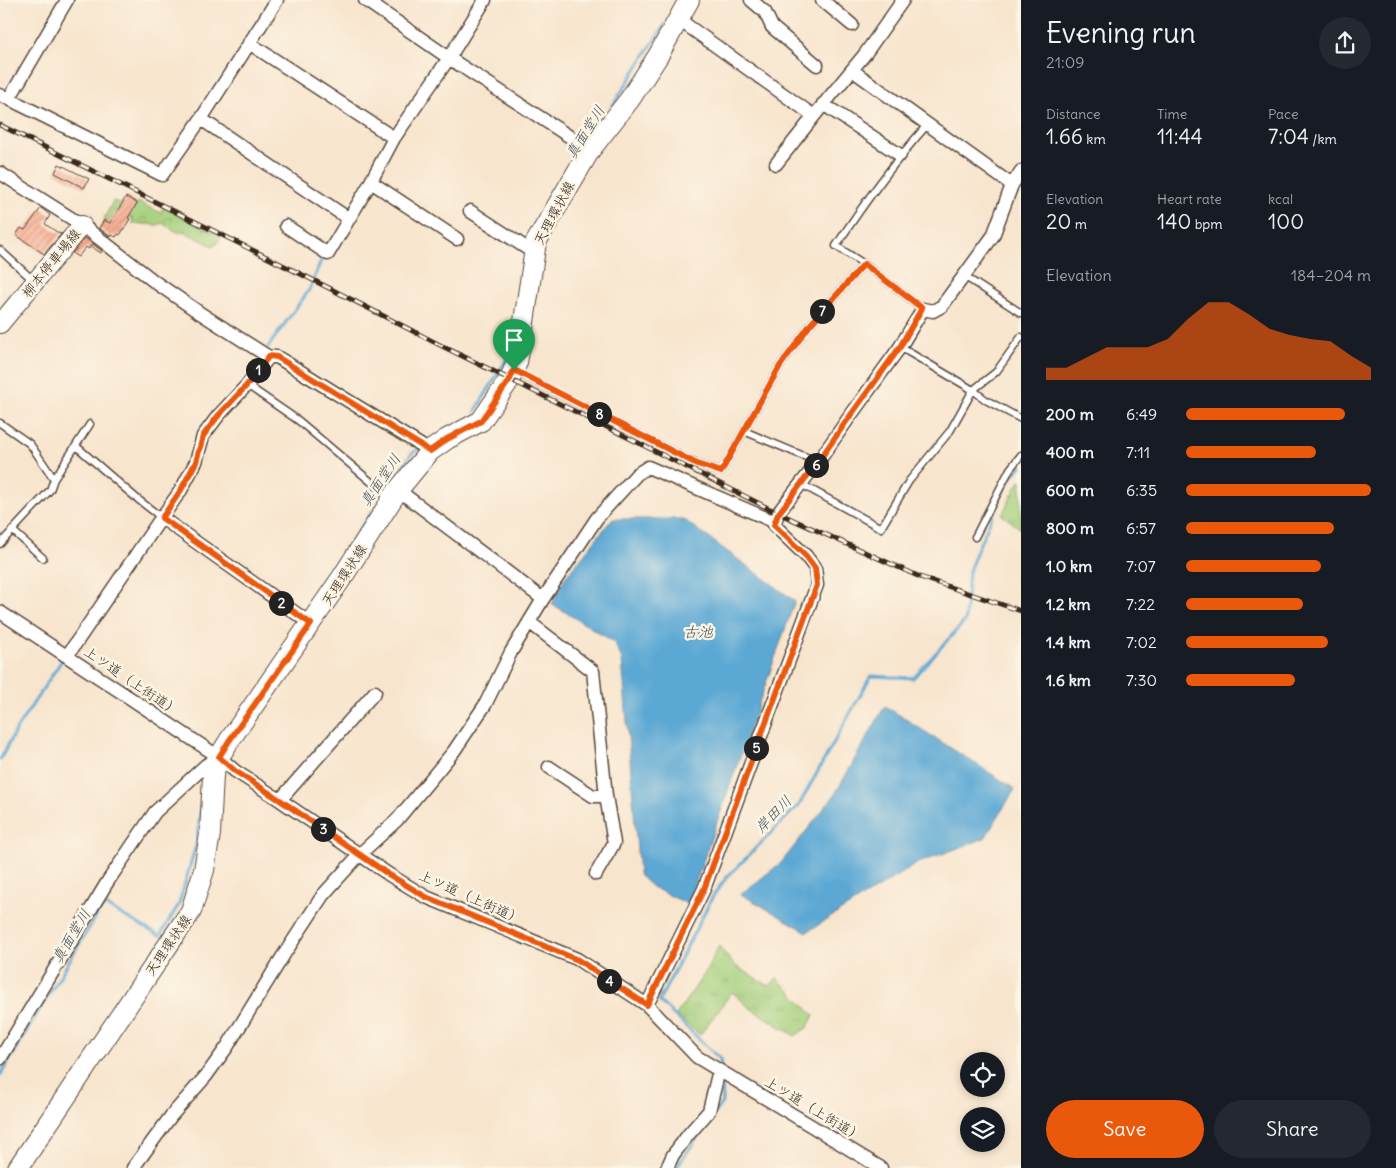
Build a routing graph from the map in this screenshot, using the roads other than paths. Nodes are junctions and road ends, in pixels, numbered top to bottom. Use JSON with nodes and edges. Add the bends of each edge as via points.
{"nodes":[{"id":1,"x":67,"y":0,"type":"edge"},
{"id":2,"x":277,"y":0,"type":"edge"},
{"id":3,"x":365,"y":0,"type":"edge"},
{"id":4,"x":486,"y":0,"type":"edge"},
{"id":5,"x":689,"y":0,"type":"edge"},
{"id":6,"x":751,"y":0,"type":"edge"},
{"id":7,"x":822,"y":0,"type":"edge"},
{"id":8,"x":903,"y":0,"type":"edge"},
{"id":9,"x":678,"y":19,"type":"junction"},
{"id":10,"x":852,"y":25,"type":"dead end"},
{"id":11,"x":249,"y":43,"type":"junction"},
{"id":12,"x":448,"y":58,"type":"junction"},
{"id":13,"x":817,"y":65,"type":"dead end"},
{"id":14,"x":852,"y":70,"type":"junction"},
{"id":15,"x":5,"y":97,"type":"edge"},
{"id":16,"x":823,"y":104,"type":"junction"},
{"id":17,"x":814,"y":116,"type":"junction"},
{"id":18,"x":201,"y":119,"type":"junction"},
{"id":19,"x":928,"y":124,"type":"junction"},
{"id":20,"x":394,"y":138,"type":"junction"},
{"id":21,"x":590,"y":150,"type":"junction"},
{"id":22,"x":900,"y":155,"type":"junction"},
{"id":23,"x":776,"y":164,"type":"dead end"},
{"id":24,"x":1021,"y":171,"type":"edge"},
{"id":25,"x":0,"y":173,"type":"edge"},
{"id":26,"x":371,"y":182,"type":"junction"},
{"id":27,"x":1017,"y":188,"type":"edge"},
{"id":28,"x":470,"y":211,"type":"dead end"},
{"id":29,"x":349,"y":219,"type":"junction"},
{"id":30,"x":82,"y":225,"type":"junction"},
{"id":31,"x":286,"y":226,"type":"dead end"},
{"id":32,"x":457,"y":239,"type":"dead end"},
{"id":33,"x":0,"y":250,"type":"edge"},
{"id":34,"x":534,"y":253,"type":"junction"},
{"id":35,"x":864,"y":264,"type":"junction"},
{"id":36,"x":964,"y":276,"type":"junction"},
{"id":37,"x":36,"y":282,"type":"junction"},
{"id":38,"x":922,"y":308,"type":"junction"},
{"id":39,"x":1021,"y":313,"type":"edge"},
{"id":40,"x":0,"y":324,"type":"edge"},
{"id":41,"x":1021,"y":337,"type":"edge"},
{"id":42,"x":900,"y":347,"type":"junction"},
{"id":43,"x":269,"y":356,"type":"junction"},
{"id":44,"x":514,"y":370,"type":"junction"},
{"id":45,"x":247,"y":385,"type":"junction"},
{"id":46,"x":973,"y":390,"type":"junction"},
{"id":47,"x":1021,"y":419,"type":"edge"},
{"id":48,"x":0,"y":423,"type":"edge"},
{"id":49,"x":90,"y":424,"type":"dead end"},
{"id":50,"x":744,"y":431,"type":"junction"},
{"id":51,"x":76,"y":446,"type":"junction"},
{"id":52,"x":430,"y":451,"type":"junction"},
{"id":53,"x":1021,"y":455,"type":"edge"},
{"id":54,"x":818,"y":462,"type":"junction"},
{"id":55,"x":54,"y":479,"type":"junction"},
{"id":56,"x":801,"y":484,"type":"junction"},
{"id":57,"x":395,"y":495,"type":"junction"},
{"id":58,"x":162,"y":518,"type":"junction"},
{"id":59,"x":775,"y":522,"type":"junction"},
{"id":60,"x":12,"y":530,"type":"junction"},
{"id":61,"x":975,"y":537,"type":"dead end"},
{"id":62,"x":0,"y":544,"type":"edge"},
{"id":63,"x":43,"y":558,"type":"dead end"},
{"id":64,"x":543,"y":599,"type":"junction"},
{"id":65,"x":0,"y":612,"type":"edge"},
{"id":66,"x":529,"y":622,"type":"junction"},
{"id":67,"x":311,"y":624,"type":"junction"},
{"id":68,"x":67,"y":656,"type":"junction"},
{"id":69,"x":375,"y":692,"type":"dead end"},
{"id":70,"x":219,"y":757,"type":"junction"},
{"id":71,"x":549,"y":767,"type":"dead end"},
{"id":72,"x":606,"y":796,"type":"junction"},
{"id":73,"x":280,"y":800,"type":"junction"},
{"id":74,"x":360,"y":854,"type":"junction"},
{"id":75,"x":596,"y":874,"type":"dead end"},
{"id":76,"x":647,"y":1005,"type":"junction"},
{"id":77,"x":0,"y":1059,"type":"edge"},
{"id":78,"x":720,"y":1070,"type":"junction"},
{"id":79,"x":18,"y":1168,"type":"edge"},
{"id":80,"x":133,"y":1168,"type":"edge"},
{"id":81,"x":667,"y":1168,"type":"edge"},
{"id":82,"x":882,"y":1168,"type":"edge"}],
"edges":[{"from":1,"to":15,"type":"street"},
{"from":2,"to":11,"type":"street"},
{"from":3,"to":12,"type":"street"},
{"from":4,"to":12,"type":"street"},
{"from":5,"to":9,"type":"main road","name":"天理環状線"},
{"from":6,"to":13,"type":"street","via":[[765,12],[772,27]]},
{"from":7,"to":10,"type":"street"},
{"from":8,"to":14,"type":"street"},
{"from":9,"to":17,"type":"street"},
{"from":9,"to":21,"type":"main road","name":"天理環状線","via":[[630,99]]},
{"from":11,"to":18,"type":"street"},
{"from":11,"to":20,"type":"street"},
{"from":12,"to":20,"type":"street"},
{"from":12,"to":21,"type":"street"},
{"from":14,"to":16,"type":"street"},
{"from":14,"to":19,"type":"street"},
{"from":15,"to":18,"type":"street","via":[[162,175]]},
{"from":16,"to":17,"type":"street"},
{"from":16,"to":22,"type":"street"},
{"from":17,"to":23,"type":"street"},
{"from":18,"to":29,"type":"street"},
{"from":19,"to":22,"type":"lane"},
{"from":19,"to":27,"type":"street"},
{"from":20,"to":26,"type":"street"},
{"from":21,"to":34,"type":"main road","name":"天理環状線","via":[[536,242]]},
{"from":22,"to":35,"type":"lane","via":[[836,246]]},
{"from":24,"to":27,"type":"street"},
{"from":25,"to":30,"type":"street"},
{"from":26,"to":29,"type":"street"},
{"from":26,"to":32,"type":"street"},
{"from":27,"to":36,"type":"street","via":[[994,236]]},
{"from":28,"to":34,"type":"street"},
{"from":29,"to":31,"type":"street","via":[[328,254]]},
{"from":30,"to":37,"type":"main road","name":"柳本停車場線"},
{"from":30,"to":43,"type":"street","via":[[200,313]]},
{"from":33,"to":37,"type":"lane"},
{"from":34,"to":44,"type":"main road","name":"天理環状線"},
{"from":35,"to":38,"type":"lane"},
{"from":35,"to":50,"type":"lane","via":[[810,325],[780,366]]},
{"from":36,"to":38,"type":"street","via":[[942,306],[933,312]]},
{"from":36,"to":39,"type":"lane"},
{"from":37,"to":40,"type":"main road","name":"柳本停車場線"},
{"from":38,"to":42,"type":"street"},
{"from":41,"to":46,"type":"lane","via":[[996,372]]},
{"from":42,"to":46,"type":"lane"},
{"from":42,"to":54,"type":"street"},
{"from":43,"to":45,"type":"street"},
{"from":43,"to":52,"type":"street","via":[[277,357]]},
{"from":44,"to":50,"type":"lane","via":[[697,464],[721,472]]},
{"from":44,"to":52,"type":"main road","name":"天理環状線","via":[[481,421]]},
{"from":45,"to":57,"type":"lane"},
{"from":45,"to":58,"type":"street","via":[[203,436],[196,462]]},
{"from":46,"to":47,"type":"lane"},
{"from":46,"to":56,"type":"lane","via":[[950,431],[909,481],[881,528]]},
{"from":48,"to":55,"type":"lane","via":[[30,444]]},
{"from":49,"to":51,"type":"lane"},
{"from":50,"to":54,"type":"lane"},
{"from":51,"to":55,"type":"lane"},
{"from":51,"to":58,"type":"lane"},
{"from":52,"to":57,"type":"main road","name":"天理環状線"},
{"from":53,"to":61,"type":"lane","via":[[1010,468]]},
{"from":54,"to":56,"type":"street"},
{"from":55,"to":60,"type":"lane","via":[[50,490]]},
{"from":56,"to":59,"type":"street"},
{"from":57,"to":64,"type":"street"},
{"from":57,"to":67,"type":"main road","name":"天理環状線"},
{"from":58,"to":67,"type":"street"},
{"from":58,"to":68,"type":"street"},
{"from":59,"to":64,"type":"street","via":[[648,467],[637,474],[597,518]]},
{"from":59,"to":76,"type":"street","via":[[774,525],[815,568],[817,585],[704,889]]},
{"from":60,"to":62,"type":"lane"},
{"from":60,"to":63,"type":"lane"},
{"from":64,"to":66,"type":"street"},
{"from":65,"to":68,"type":"street","name":"上ツ道（上街道）"},
{"from":66,"to":72,"type":"street","via":[[593,670]]},
{"from":66,"to":74,"type":"street","via":[[485,705],[454,751],[397,820]]},
{"from":67,"to":70,"type":"main road","name":"天理環状線"},
{"from":68,"to":70,"type":"street","name":"上ツ道（上街道）"},
{"from":69,"to":73,"type":"street"},
{"from":70,"to":73,"type":"street","name":"上ツ道（上街道）"},
{"from":70,"to":77,"type":"street","via":[[206,765],[156,812],[108,881]]},
{"from":70,"to":79,"type":"main road","name":"天理環状線","via":[[213,775],[210,834],[204,870],[191,911]]},
{"from":71,"to":72,"type":"street","via":[[593,796]]},
{"from":72,"to":75,"type":"street","via":[[614,843]]},
{"from":73,"to":74,"type":"street","name":"上ツ道（上街道）"},
{"from":74,"to":76,"type":"street","name":"上ツ道（上街道）","via":[[426,897],[578,960]]},
{"from":74,"to":80,"type":"street","via":[[323,895],[227,1047]]},
{"from":76,"to":78,"type":"street","name":"上ツ道（上街道）","via":[[697,1057]]},
{"from":78,"to":81,"type":"street","via":[[709,1111],[673,1155]]},
{"from":78,"to":82,"type":"street","name":"上ツ道（上街道）"}]}
